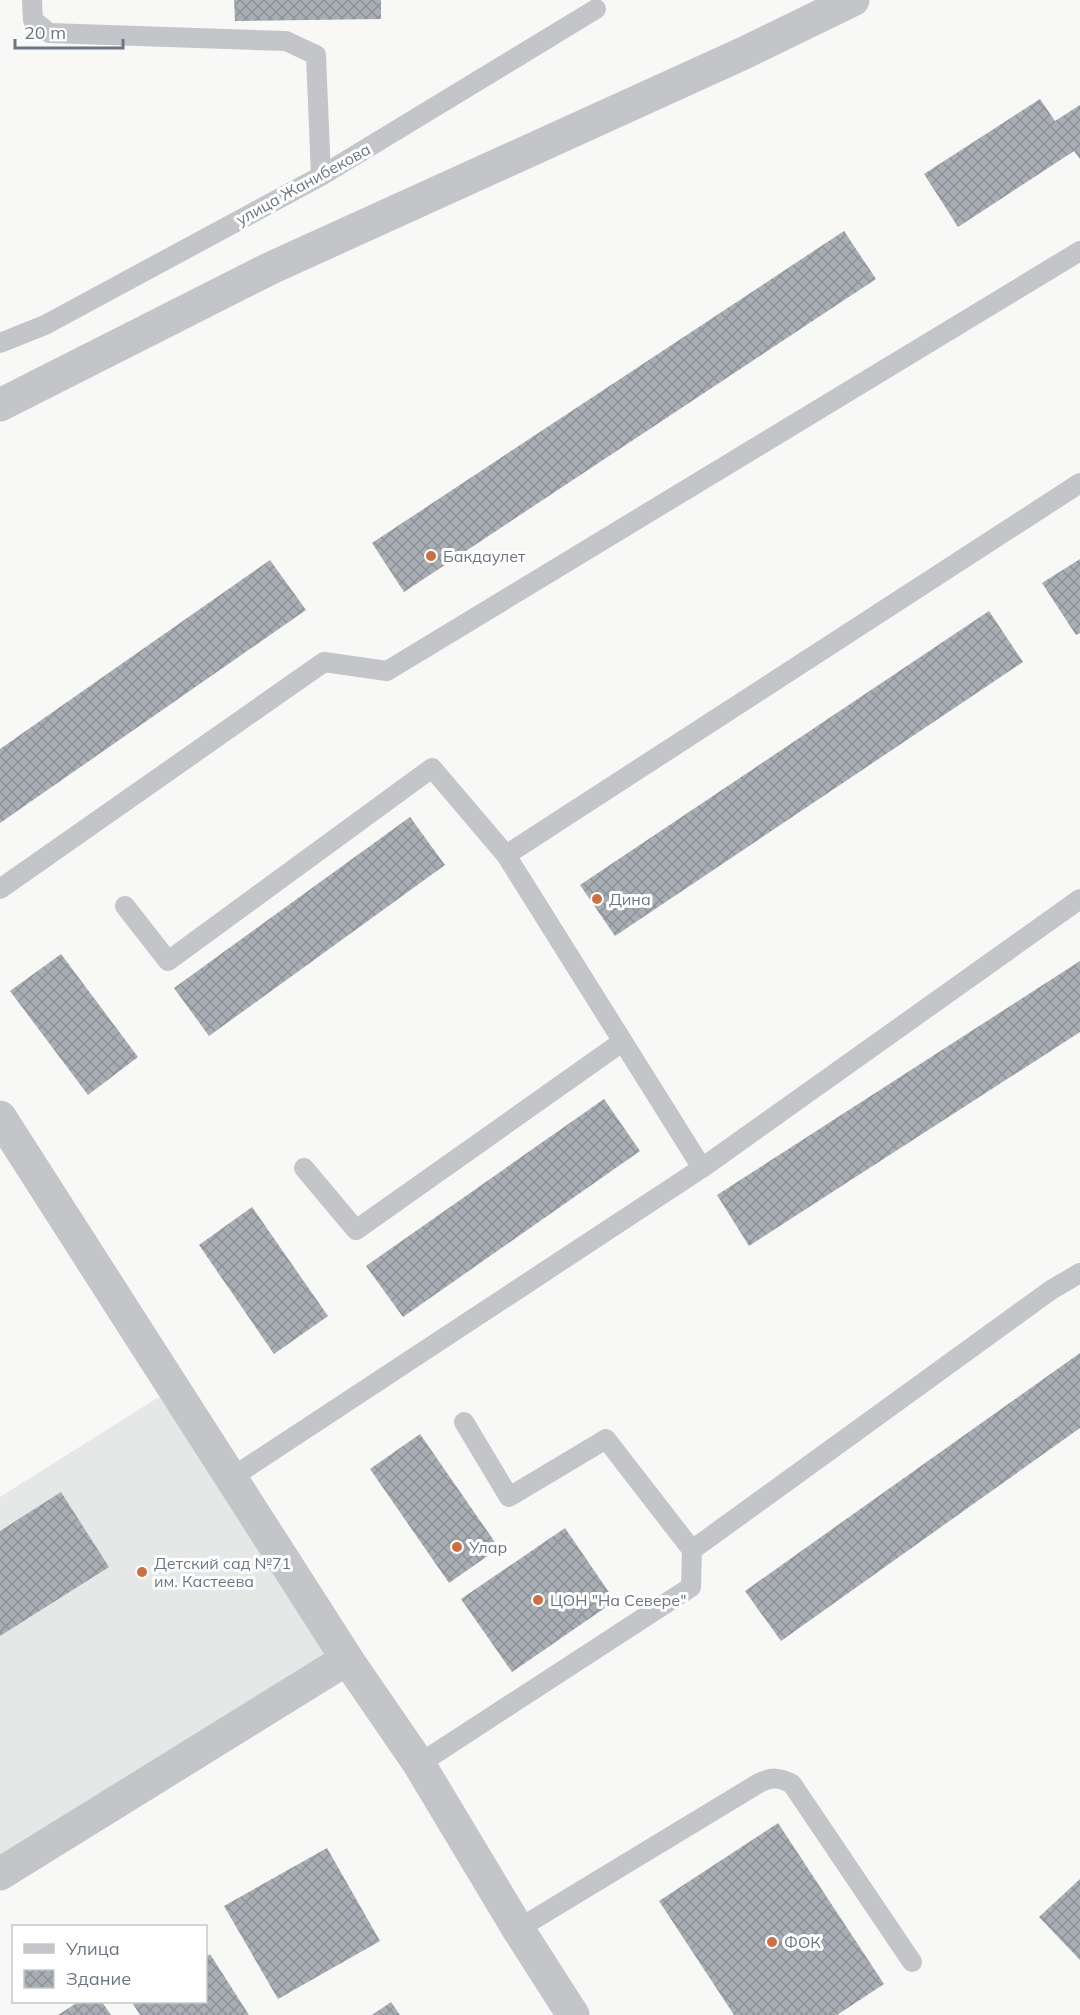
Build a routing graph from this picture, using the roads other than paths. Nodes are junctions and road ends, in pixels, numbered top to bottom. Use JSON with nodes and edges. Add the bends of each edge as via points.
{"nodes":[{"id":1,"x":32,"y":0,"type":"edge"},
{"id":2,"x":853,"y":0,"type":"edge"},
{"id":3,"x":596,"y":9,"type":"dead end"},
{"id":4,"x":321,"y":176,"type":"junction"},
{"id":5,"x":1080,"y":251,"type":"edge"},
{"id":6,"x":0,"y":343,"type":"edge"},
{"id":7,"x":0,"y":405,"type":"edge"},
{"id":8,"x":1080,"y":483,"type":"edge"},
{"id":9,"x":506,"y":855,"type":"junction"},
{"id":10,"x":0,"y":889,"type":"edge"},
{"id":11,"x":1080,"y":899,"type":"edge"},
{"id":12,"x":125,"y":906,"type":"dead end"},
{"id":13,"x":622,"y":1042,"type":"junction"},
{"id":14,"x":0,"y":1117,"type":"edge"},
{"id":15,"x":304,"y":1168,"type":"dead end"},
{"id":16,"x":702,"y":1168,"type":"junction"},
{"id":17,"x":1080,"y":1273,"type":"edge"},
{"id":18,"x":464,"y":1422,"type":"dead end"},
{"id":19,"x":231,"y":1478,"type":"junction"},
{"id":20,"x":692,"y":1550,"type":"junction"},
{"id":21,"x":347,"y":1659,"type":"junction"},
{"id":22,"x":419,"y":1764,"type":"junction"},
{"id":23,"x":0,"y":1874,"type":"edge"},
{"id":24,"x":518,"y":1929,"type":"junction"},
{"id":25,"x":912,"y":1962,"type":"dead end"},
{"id":26,"x":573,"y":2015,"type":"edge"}],
"edges":[{"from":1,"to":4,"type":"lane","via":[[33,20],[49,33],[286,40],[316,55]]},
{"from":2,"to":7,"type":"street","via":[[272,268]]},
{"from":3,"to":4,"type":"lane","name":"улица Жанибекова"},
{"from":4,"to":6,"type":"lane","name":"улица Жанибекова","via":[[45,325]]},
{"from":5,"to":10,"type":"lane","via":[[387,671],[324,662]]},
{"from":8,"to":9,"type":"lane"},
{"from":9,"to":12,"type":"lane","via":[[432,768],[168,961]]},
{"from":9,"to":13,"type":"lane"},
{"from":11,"to":16,"type":"lane"},
{"from":13,"to":15,"type":"lane","via":[[356,1230]]},
{"from":13,"to":16,"type":"lane"},
{"from":14,"to":19,"type":"street"},
{"from":16,"to":19,"type":"lane"},
{"from":17,"to":20,"type":"lane","via":[[1041,1297]]},
{"from":18,"to":20,"type":"lane","via":[[509,1497],[606,1439]]},
{"from":19,"to":21,"type":"street"},
{"from":20,"to":22,"type":"lane","via":[[691,1587]]},
{"from":21,"to":22,"type":"street"},
{"from":21,"to":23,"type":"street"},
{"from":22,"to":24,"type":"street"},
{"from":24,"to":25,"type":"lane","via":[[759,1783],[781,1778],[792,1784]]},
{"from":24,"to":26,"type":"street"}]}
